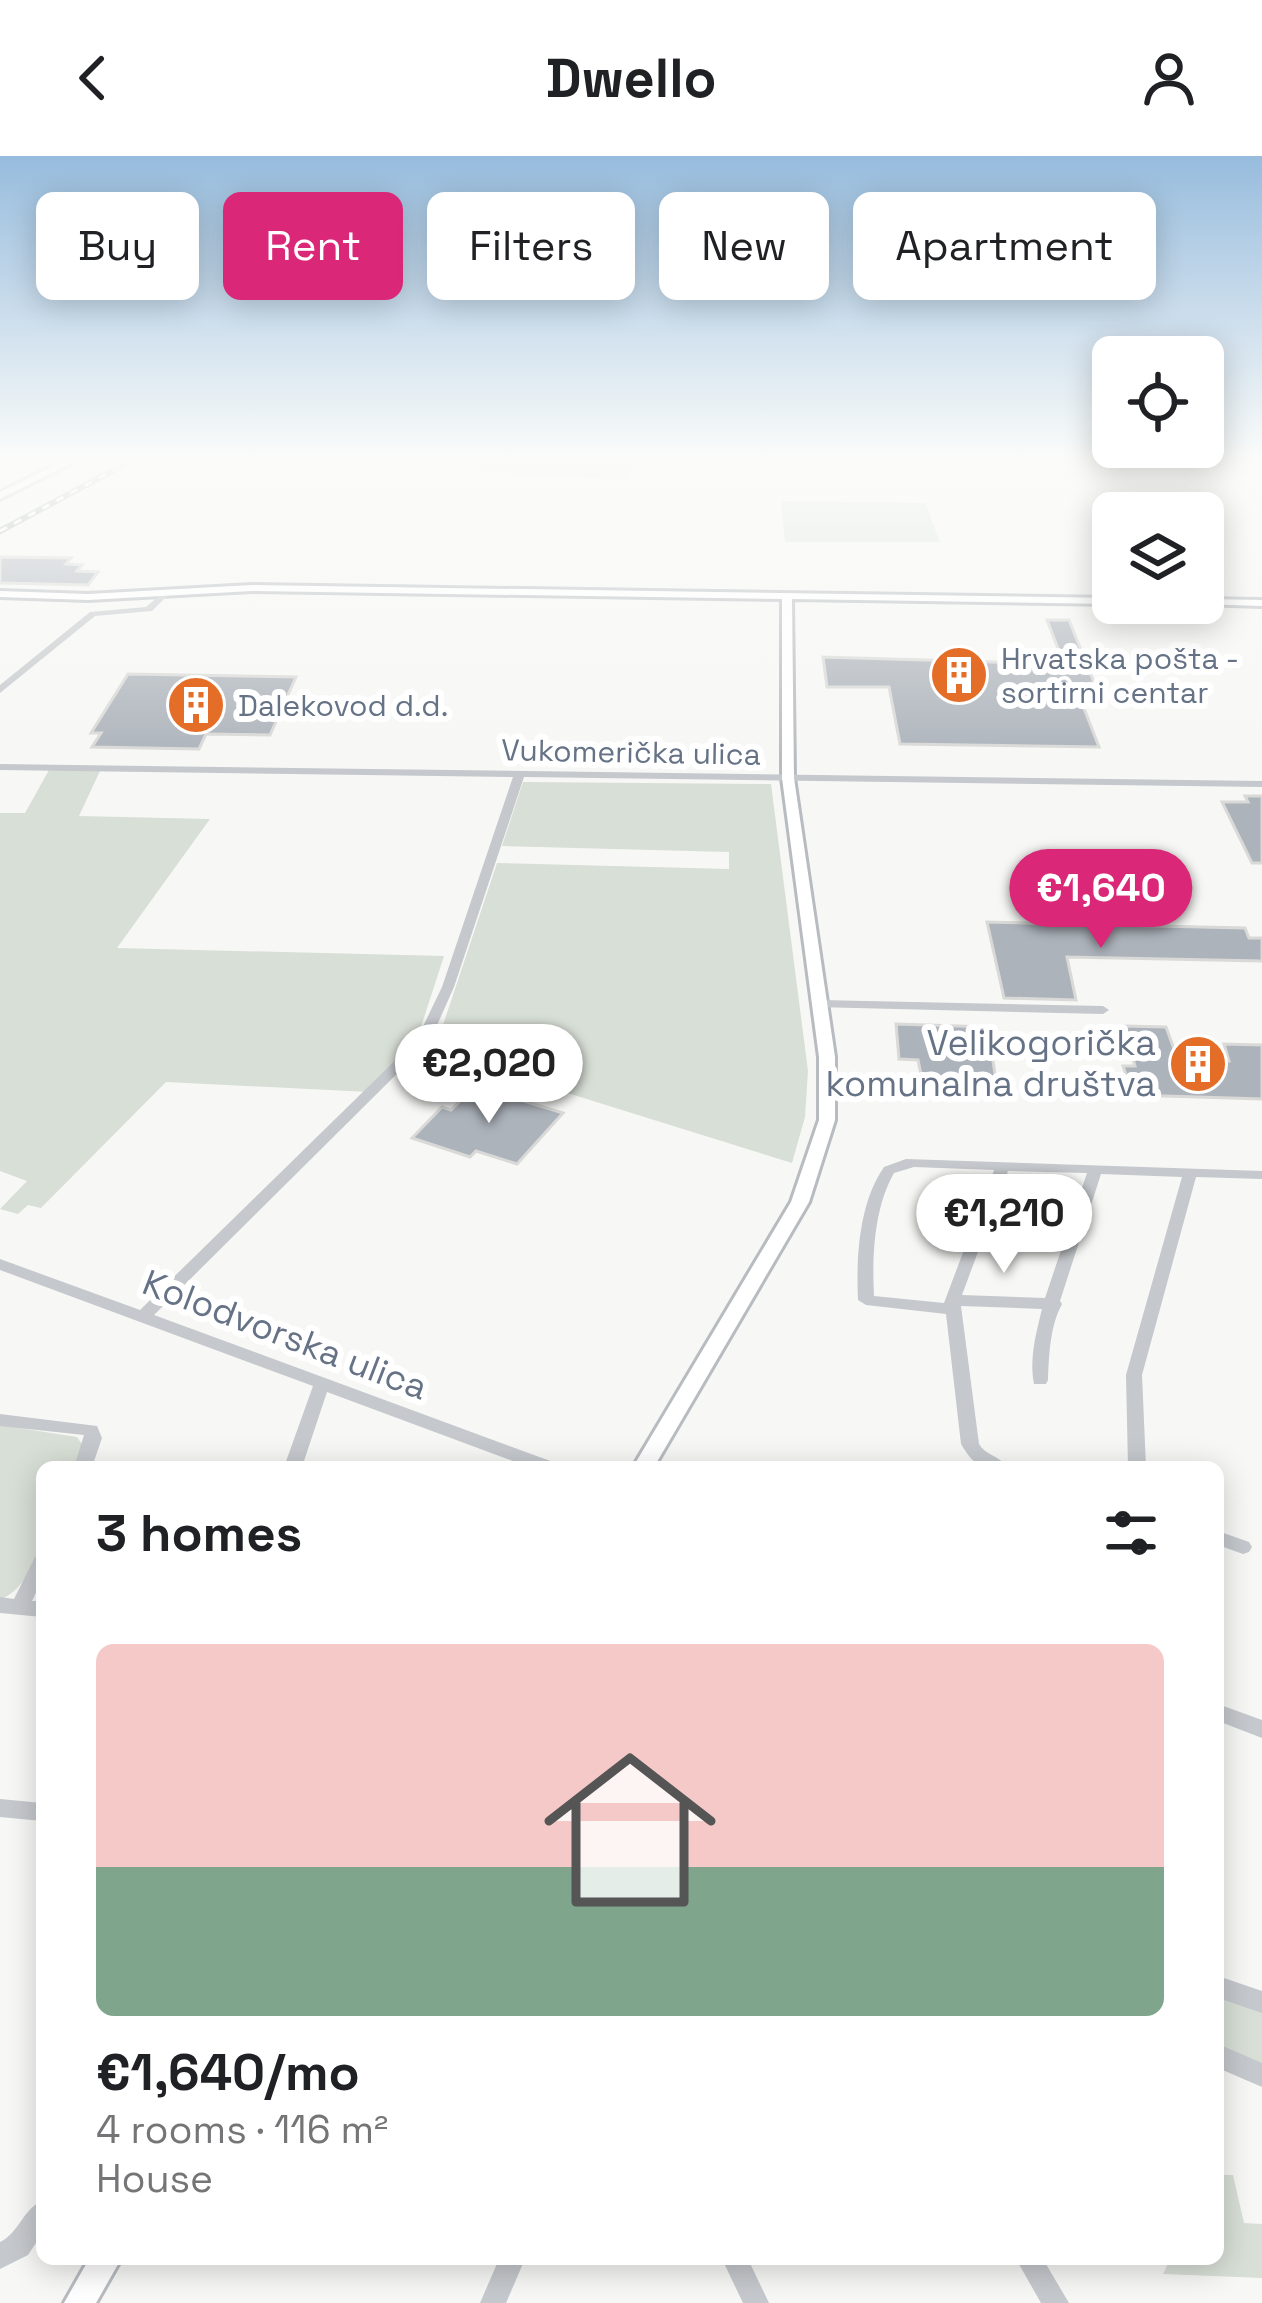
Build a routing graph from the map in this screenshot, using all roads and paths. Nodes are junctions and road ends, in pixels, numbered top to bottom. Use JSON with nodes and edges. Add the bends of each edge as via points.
{"nodes":[{"id":1,"x":167,"y":592,"type":"junction"},
{"id":2,"x":0,"y":594,"type":"edge"},
{"id":3,"x":787,"y":596,"type":"junction"},
{"id":4,"x":1092,"y":602,"type":"edge"},
{"id":5,"x":1224,"y":602,"type":"edge"},
{"id":6,"x":1262,"y":603,"type":"edge"},
{"id":7,"x":0,"y":690,"type":"edge"},
{"id":8,"x":0,"y":767,"type":"edge"},
{"id":9,"x":519,"y":775,"type":"junction"},
{"id":10,"x":788,"y":778,"type":"junction"},
{"id":11,"x":1262,"y":784,"type":"edge"},
{"id":12,"x":820,"y":1004,"type":"junction"},
{"id":13,"x":1103,"y":1010,"type":"dead end"},
{"id":14,"x":1002,"y":1167,"type":"junction"},
{"id":15,"x":1095,"y":1170,"type":"junction"},
{"id":16,"x":1190,"y":1173,"type":"junction"},
{"id":17,"x":1262,"y":1174,"type":"edge"},
{"id":18,"x":0,"y":1264,"type":"edge"},
{"id":19,"x":952,"y":1304,"type":"junction"},
{"id":20,"x":1054,"y":1304,"type":"junction"},
{"id":21,"x":143,"y":1316,"type":"junction"},
{"id":22,"x":1040,"y":1380,"type":"dead end"},
{"id":23,"x":322,"y":1386,"type":"junction"},
{"id":24,"x":0,"y":1420,"type":"edge"},
{"id":25,"x":85,"y":1461,"type":"edge"},
{"id":26,"x":295,"y":1461,"type":"edge"},
{"id":27,"x":530,"y":1461,"type":"edge"},
{"id":28,"x":647,"y":1461,"type":"edge"},
{"id":29,"x":987,"y":1461,"type":"edge"},
{"id":30,"x":1137,"y":1461,"type":"edge"},
{"id":31,"x":1224,"y":1540,"type":"edge"},
{"id":32,"x":1244,"y":1547,"type":"dead end"},
{"id":33,"x":36,"y":1569,"type":"edge"},
{"id":34,"x":10,"y":1606,"type":"edge"},
{"id":35,"x":1224,"y":1714,"type":"edge"},
{"id":36,"x":1262,"y":1729,"type":"edge"},
{"id":37,"x":0,"y":1808,"type":"edge"},
{"id":38,"x":36,"y":1811,"type":"edge"},
{"id":39,"x":1224,"y":1989,"type":"edge"},
{"id":40,"x":1262,"y":2002,"type":"edge"},
{"id":41,"x":1224,"y":2059,"type":"edge"},
{"id":42,"x":1262,"y":2075,"type":"edge"},
{"id":43,"x":36,"y":2220,"type":"edge"},
{"id":44,"x":10,"y":2251,"type":"edge"},
{"id":45,"x":102,"y":2265,"type":"edge"},
{"id":46,"x":509,"y":2265,"type":"edge"},
{"id":47,"x":738,"y":2265,"type":"edge"},
{"id":48,"x":1033,"y":2265,"type":"edge"},
{"id":49,"x":80,"y":2303,"type":"edge"},
{"id":50,"x":493,"y":2303,"type":"edge"},
{"id":51,"x":756,"y":2303,"type":"edge"},
{"id":52,"x":1056,"y":2303,"type":"edge"}],
"edges":[{"from":1,"to":2,"type":"main road"},
{"from":1,"to":3,"type":"main road"},
{"from":1,"to":7,"type":"street","via":[[149,609],[93,614]]},
{"from":3,"to":4,"type":"main road"},
{"from":3,"to":10,"type":"main road"},
{"from":5,"to":6,"type":"main road"},
{"from":8,"to":9,"type":"street","name":"Vukomerička ulica"},
{"from":9,"to":10,"type":"street","name":"Vukomerička ulica"},
{"from":9,"to":21,"type":"street","via":[[423,1041]]},
{"from":10,"to":11,"type":"street","name":"Vukomerička ulica"},
{"from":10,"to":12,"type":"main road"},
{"from":12,"to":13,"type":"street"},
{"from":12,"to":28,"type":"main road","via":[[829,1101],[813,1172]]},
{"from":14,"to":15,"type":"street"},
{"from":14,"to":19,"type":"street"},
{"from":14,"to":19,"type":"street","via":[[909,1163],[884,1177],[866,1300]]},
{"from":15,"to":16,"type":"street"},
{"from":15,"to":20,"type":"street"},
{"from":16,"to":17,"type":"street"},
{"from":16,"to":30,"type":"street","via":[[1134,1375]]},
{"from":18,"to":21,"type":"street","name":"Kolodvorska ulica"},
{"from":19,"to":20,"type":"street"},
{"from":19,"to":29,"type":"street","via":[[970,1444]]},
{"from":20,"to":22,"type":"street"},
{"from":21,"to":23,"type":"street","name":"Kolodvorska ulica"},
{"from":23,"to":26,"type":"street"},
{"from":23,"to":27,"type":"street","name":"Kolodvorska ulica"},
{"from":24,"to":25,"type":"street","via":[[91,1430]]},
{"from":31,"to":32,"type":"street"},
{"from":33,"to":34,"type":"street"},
{"from":35,"to":36,"type":"street"},
{"from":37,"to":38,"type":"street"},
{"from":39,"to":40,"type":"street"},
{"from":41,"to":42,"type":"street"},
{"from":43,"to":44,"type":"street"},
{"from":45,"to":49,"type":"main road"},
{"from":46,"to":50,"type":"street"},
{"from":47,"to":51,"type":"street"},
{"from":48,"to":52,"type":"street"}]}
